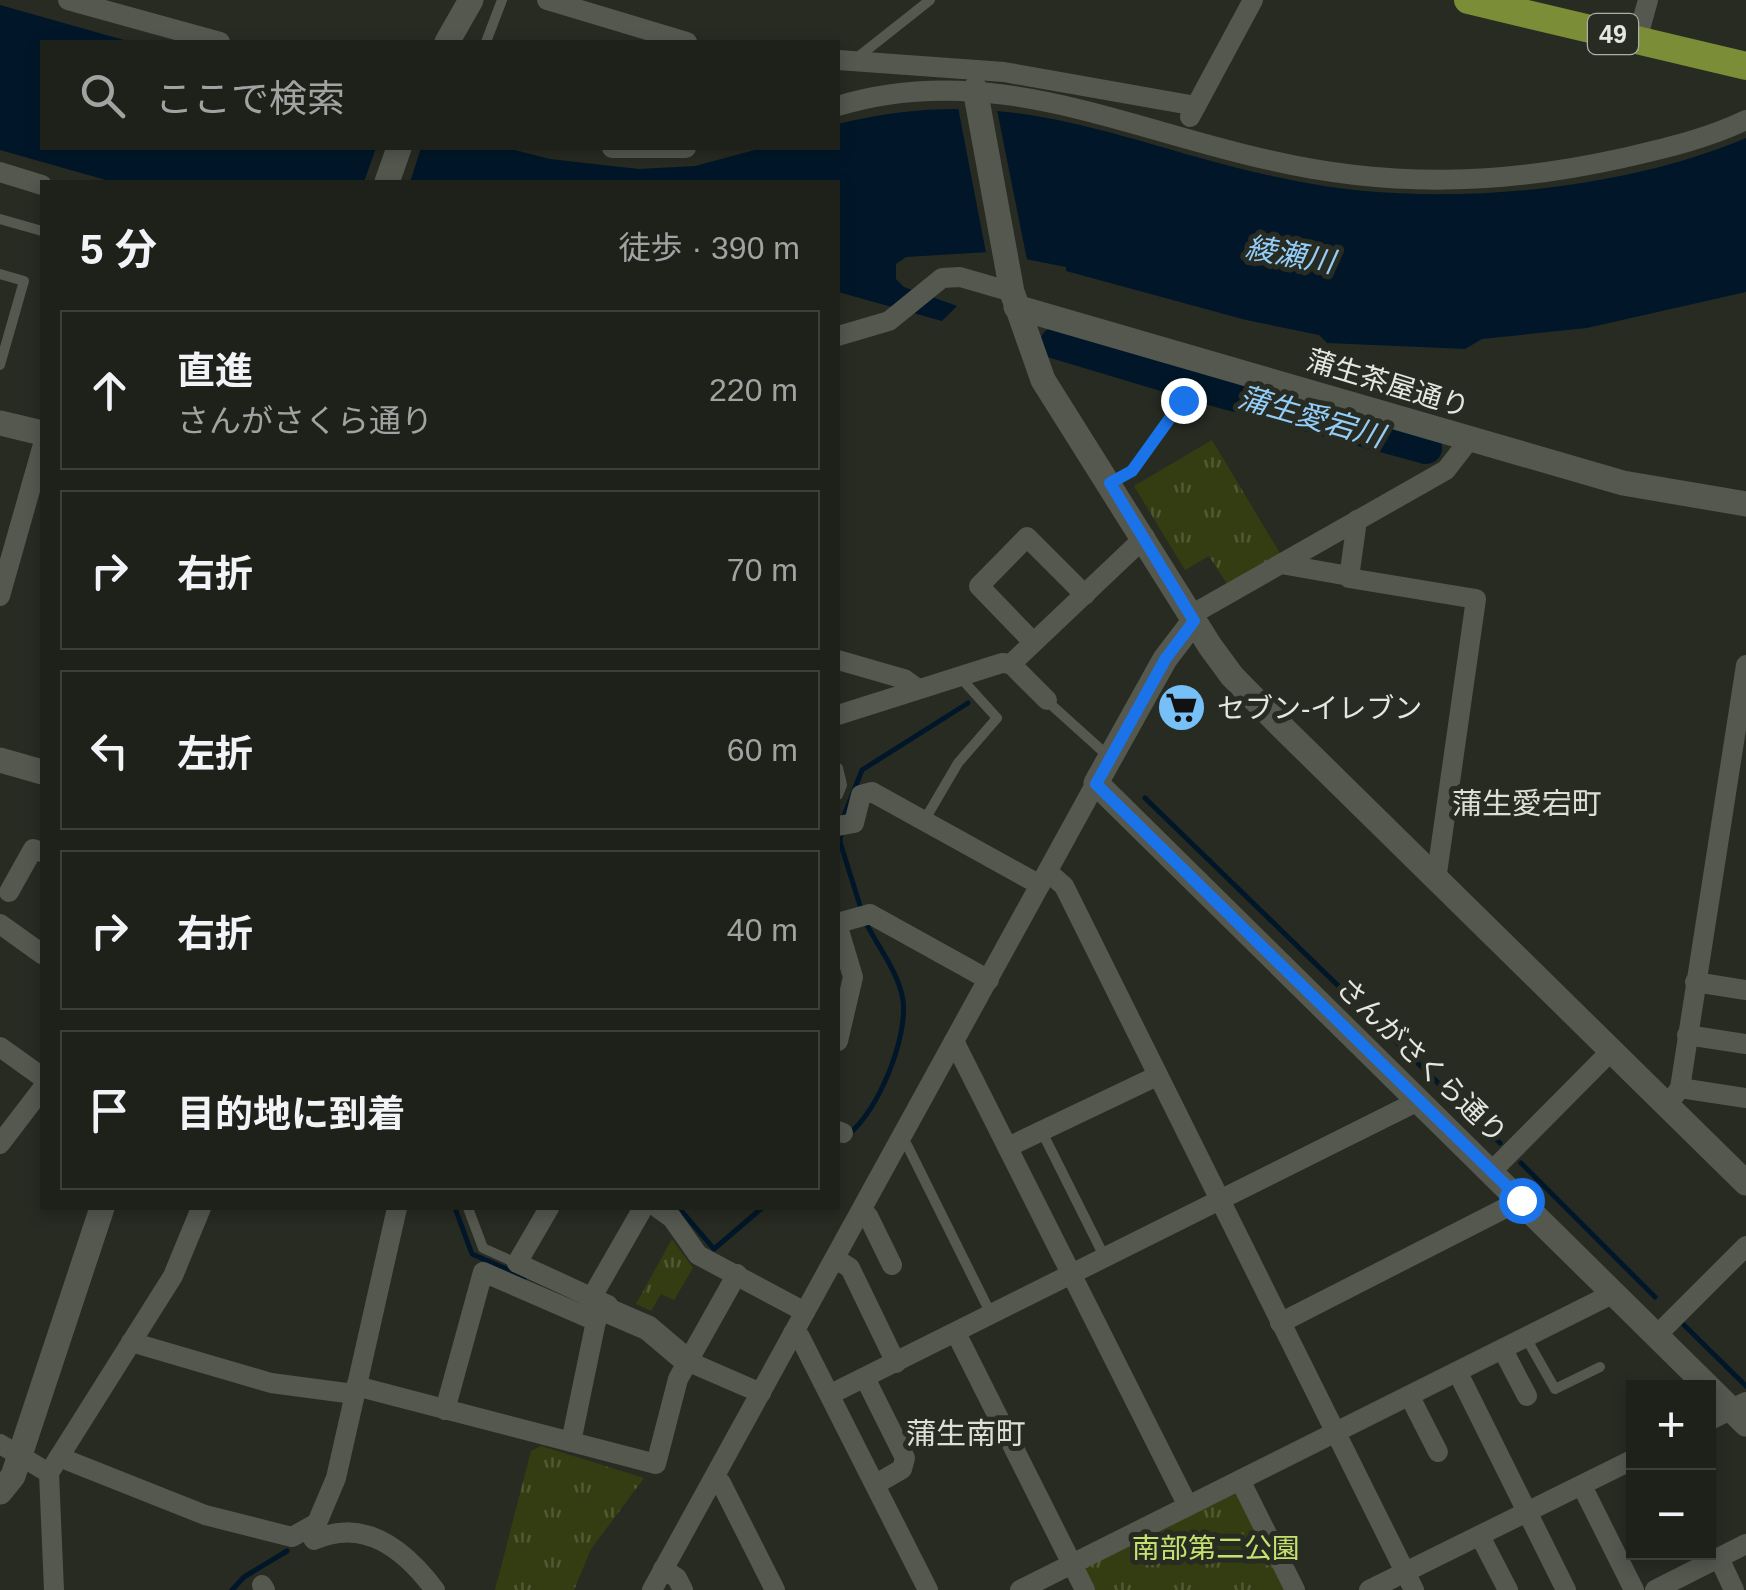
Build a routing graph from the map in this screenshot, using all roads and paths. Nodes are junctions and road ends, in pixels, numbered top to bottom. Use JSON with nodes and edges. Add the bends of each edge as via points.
{"nodes":[{"id":1,"x":68,"y":0,"type":"edge"},
{"id":2,"x":470,"y":0,"type":"edge"},
{"id":3,"x":502,"y":0,"type":"edge"},
{"id":4,"x":548,"y":0,"type":"edge"},
{"id":5,"x":930,"y":0,"type":"edge"},
{"id":6,"x":1253,"y":0,"type":"edge"},
{"id":7,"x":1648,"y":0,"type":"edge"},
{"id":8,"x":1476,"y":1,"type":"edge"},
{"id":9,"x":213,"y":40,"type":"edge"},
{"id":10,"x":449,"y":40,"type":"edge"},
{"id":11,"x":487,"y":40,"type":"edge"},
{"id":12,"x":680,"y":40,"type":"edge"},
{"id":13,"x":1636,"y":40,"type":"junction"},
{"id":14,"x":845,"y":61,"type":"edge"},
{"id":15,"x":1743,"y":63,"type":"edge"},
{"id":16,"x":976,"y":96,"type":"junction"},
{"id":17,"x":840,"y":106,"type":"edge"},
{"id":18,"x":1196,"y":106,"type":"junction"},
{"id":19,"x":1746,"y":120,"type":"edge"},
{"id":20,"x":1180,"y":135,"type":"junction"},
{"id":21,"x":399,"y":150,"type":"edge"},
{"id":22,"x":0,"y":172,"type":"edge"},
{"id":23,"x":388,"y":180,"type":"edge"},
{"id":24,"x":40,"y":183,"type":"edge"},
{"id":25,"x":0,"y":218,"type":"edge"},
{"id":26,"x":40,"y":230,"type":"edge"},
{"id":27,"x":0,"y":274,"type":"edge"},
{"id":28,"x":1013,"y":294,"type":"junction"},
{"id":29,"x":840,"y":335,"type":"edge"},
{"id":30,"x":0,"y":365,"type":"edge"},
{"id":31,"x":1183,"y":400,"type":"dead end"},
{"id":32,"x":0,"y":423,"type":"edge"},
{"id":33,"x":40,"y":433,"type":"edge"},
{"id":34,"x":1470,"y":440,"type":"junction"},
{"id":35,"x":40,"y":455,"type":"edge"},
{"id":36,"x":1110,"y":483,"type":"junction"},
{"id":37,"x":1746,"y":504,"type":"edge"},
{"id":38,"x":1357,"y":520,"type":"junction"},
{"id":39,"x":1145,"y":536,"type":"junction"},
{"id":40,"x":1281,"y":564,"type":"junction"},
{"id":41,"x":1350,"y":576,"type":"junction"},
{"id":42,"x":0,"y":596,"type":"edge"},
{"id":43,"x":1085,"y":596,"type":"junction"},
{"id":44,"x":1193,"y":618,"type":"junction"},
{"id":45,"x":1034,"y":642,"type":"junction"},
{"id":46,"x":840,"y":661,"type":"edge"},
{"id":47,"x":1011,"y":664,"type":"junction"},
{"id":48,"x":1746,"y":665,"type":"edge"},
{"id":49,"x":959,"y":676,"type":"junction"},
{"id":50,"x":918,"y":689,"type":"junction"},
{"id":51,"x":1047,"y":700,"type":"joint"},
{"id":52,"x":840,"y":713,"type":"edge"},
{"id":53,"x":1111,"y":758,"type":"junction"},
{"id":54,"x":0,"y":760,"type":"edge"},
{"id":55,"x":40,"y":771,"type":"edge"},
{"id":56,"x":1096,"y":784,"type":"junction"},
{"id":57,"x":924,"y":821,"type":"junction"},
{"id":58,"x":842,"y":827,"type":"edge"},
{"id":59,"x":40,"y":851,"type":"edge"},
{"id":60,"x":1436,"y":880,"type":"junction"},
{"id":61,"x":1051,"y":881,"type":"junction"},
{"id":62,"x":9,"y":892,"type":"dead end"},
{"id":63,"x":0,"y":924,"type":"edge"},
{"id":64,"x":840,"y":924,"type":"edge"},
{"id":65,"x":840,"y":931,"type":"edge"},
{"id":66,"x":40,"y":953,"type":"edge"},
{"id":67,"x":989,"y":980,"type":"junction"},
{"id":68,"x":1696,"y":982,"type":"junction"},
{"id":69,"x":1746,"y":990,"type":"edge"},
{"id":70,"x":840,"y":1033,"type":"edge"},
{"id":71,"x":1687,"y":1035,"type":"junction"},
{"id":72,"x":954,"y":1041,"type":"junction"},
{"id":73,"x":1746,"y":1044,"type":"edge"},
{"id":74,"x":0,"y":1046,"type":"edge"},
{"id":75,"x":1611,"y":1051,"type":"junction"},
{"id":76,"x":40,"y":1076,"type":"edge"},
{"id":77,"x":1157,"y":1076,"type":"junction"},
{"id":78,"x":40,"y":1092,"type":"edge"},
{"id":79,"x":1674,"y":1097,"type":"junction"},
{"id":80,"x":1746,"y":1098,"type":"edge"},
{"id":81,"x":1420,"y":1100,"type":"junction"},
{"id":82,"x":1041,"y":1131,"type":"junction"},
{"id":83,"x":900,"y":1141,"type":"junction"},
{"id":84,"x":0,"y":1144,"type":"edge"},
{"id":85,"x":1008,"y":1148,"type":"junction"},
{"id":86,"x":1492,"y":1171,"type":"junction"},
{"id":87,"x":1746,"y":1183,"type":"edge"},
{"id":88,"x":1521,"y":1200,"type":"junction"},
{"id":89,"x":101,"y":1210,"type":"edge"},
{"id":90,"x":200,"y":1210,"type":"edge"},
{"id":91,"x":397,"y":1210,"type":"edge"},
{"id":92,"x":469,"y":1210,"type":"edge"},
{"id":93,"x":547,"y":1210,"type":"edge"},
{"id":94,"x":642,"y":1210,"type":"edge"},
{"id":95,"x":661,"y":1210,"type":"edge"},
{"id":96,"x":1222,"y":1211,"type":"junction"},
{"id":97,"x":861,"y":1212,"type":"junction"},
{"id":98,"x":1746,"y":1246,"type":"edge"},
{"id":99,"x":1105,"y":1258,"type":"junction"},
{"id":100,"x":836,"y":1259,"type":"junction"},
{"id":101,"x":518,"y":1263,"type":"junction"},
{"id":102,"x":892,"y":1265,"type":"dead end"},
{"id":103,"x":737,"y":1274,"type":"junction"},
{"id":104,"x":1072,"y":1275,"type":"junction"},
{"id":105,"x":1614,"y":1293,"type":"junction"},
{"id":106,"x":598,"y":1309,"type":"junction"},
{"id":107,"x":805,"y":1312,"type":"junction"},
{"id":108,"x":991,"y":1314,"type":"junction"},
{"id":109,"x":1280,"y":1323,"type":"junction"},
{"id":110,"x":956,"y":1333,"type":"junction"},
{"id":111,"x":1657,"y":1335,"type":"junction"},
{"id":112,"x":1526,"y":1338,"type":"junction"},
{"id":113,"x":799,"y":1340,"type":"junction"},
{"id":114,"x":130,"y":1342,"type":"junction"},
{"id":115,"x":1503,"y":1350,"type":"junction"},
{"id":116,"x":686,"y":1361,"type":"junction"},
{"id":117,"x":896,"y":1363,"type":"junction"},
{"id":118,"x":1600,"y":1367,"type":"dead end"},
{"id":119,"x":1458,"y":1373,"type":"junction"},
{"id":120,"x":865,"y":1378,"type":"junction"},
{"id":121,"x":355,"y":1390,"type":"junction"},
{"id":122,"x":762,"y":1393,"type":"junction"},
{"id":123,"x":832,"y":1394,"type":"junction"},
{"id":124,"x":1527,"y":1396,"type":"dead end"},
{"id":125,"x":1410,"y":1397,"type":"junction"},
{"id":126,"x":445,"y":1410,"type":"junction"},
{"id":127,"x":1733,"y":1414,"type":"edge"},
{"id":128,"x":1335,"y":1433,"type":"junction"},
{"id":129,"x":570,"y":1442,"type":"junction"},
{"id":130,"x":10,"y":1451,"type":"edge"},
{"id":131,"x":1438,"y":1452,"type":"dead end"},
{"id":132,"x":1626,"y":1463,"type":"edge"},
{"id":133,"x":54,"y":1465,"type":"junction"},
{"id":134,"x":714,"y":1479,"type":"junction"},
{"id":135,"x":1240,"y":1480,"type":"junction"},
{"id":136,"x":876,"y":1484,"type":"junction"},
{"id":137,"x":1582,"y":1486,"type":"junction"},
{"id":138,"x":0,"y":1492,"type":"edge"},
{"id":139,"x":1523,"y":1503,"type":"junction"},
{"id":140,"x":1188,"y":1506,"type":"junction"},
{"id":141,"x":307,"y":1529,"type":"junction"},
{"id":142,"x":1480,"y":1536,"type":"junction"},
{"id":143,"x":1746,"y":1544,"type":"edge"},
{"id":144,"x":1719,"y":1558,"type":"junction"},
{"id":145,"x":1072,"y":1564,"type":"junction"},
{"id":146,"x":663,"y":1569,"type":"junction"},
{"id":147,"x":1410,"y":1581,"type":"edge"},
{"id":148,"x":682,"y":1589,"type":"edge"},
{"id":149,"x":1660,"y":1589,"type":"edge"},
{"id":150,"x":54,"y":1590,"type":"edge"},
{"id":151,"x":435,"y":1590,"type":"edge"},
{"id":152,"x":652,"y":1590,"type":"edge"},
{"id":153,"x":775,"y":1590,"type":"edge"},
{"id":154,"x":928,"y":1590,"type":"edge"},
{"id":155,"x":1020,"y":1590,"type":"edge"},
{"id":156,"x":1085,"y":1590,"type":"edge"},
{"id":157,"x":1294,"y":1590,"type":"edge"},
{"id":158,"x":1369,"y":1590,"type":"edge"},
{"id":159,"x":1508,"y":1590,"type":"edge"},
{"id":160,"x":1566,"y":1590,"type":"edge"},
{"id":161,"x":1634,"y":1590,"type":"edge"},
{"id":162,"x":1734,"y":1590,"type":"edge"}],
"edges":[{"from":1,"to":9,"type":"street"},
{"from":2,"to":10,"type":"street"},
{"from":3,"to":11,"type":"lane"},
{"from":4,"to":12,"type":"street"},
{"from":5,"to":14,"type":"lane"},
{"from":6,"to":18,"type":"street"},
{"from":7,"to":13,"type":"street"},
{"from":8,"to":13,"type":"main road","number":"49"},
{"from":13,"to":15,"type":"main road","number":"49"},
{"from":14,"to":18,"type":"street","via":[[1004,72]]},
{"from":16,"to":17,"type":"street","via":[[928,88]]},
{"from":16,"to":20,"type":"street","via":[[1078,106]]},
{"from":16,"to":28,"type":"street"},
{"from":18,"to":20,"type":"street"},
{"from":19,"to":20,"type":"street","via":[[1693,142],[1592,165],[1474,181],[1328,172]]},
{"from":21,"to":23,"type":"street"},
{"from":22,"to":24,"type":"street"},
{"from":25,"to":26,"type":"lane"},
{"from":27,"to":30,"type":"lane","via":[[24,280]]},
{"from":28,"to":29,"type":"street","via":[[942,278],[899,314]]},
{"from":28,"to":34,"type":"street","name":"蒲生茶屋通り"},
{"from":28,"to":36,"type":"street","via":[[1044,380]]},
{"from":31,"to":36,"type":"lane","via":[[1132,471]]},
{"from":32,"to":33,"type":"street"},
{"from":34,"to":37,"type":"street","name":"蒲生茶屋通り","via":[[1623,484]]},
{"from":34,"to":38,"type":"street","via":[[1446,470]]},
{"from":35,"to":42,"type":"street"},
{"from":36,"to":39,"type":"street"},
{"from":38,"to":40,"type":"street"},
{"from":38,"to":41,"type":"street"},
{"from":39,"to":43,"type":"street"},
{"from":39,"to":44,"type":"street"},
{"from":40,"to":41,"type":"street"},
{"from":40,"to":44,"type":"street"},
{"from":41,"to":60,"type":"street","via":[[1476,600]]},
{"from":43,"to":45,"type":"street"},
{"from":43,"to":45,"type":"street","via":[[1027,537],[979,586]]},
{"from":44,"to":53,"type":"street"},
{"from":44,"to":60,"type":"street","via":[[1232,676]]},
{"from":45,"to":47,"type":"street"},
{"from":46,"to":50,"type":"street"},
{"from":47,"to":49,"type":"street"},
{"from":47,"to":51,"type":"street"},
{"from":48,"to":68,"type":"street"},
{"from":49,"to":50,"type":"street"},
{"from":49,"to":57,"type":"lane","via":[[997,718],[958,764]]},
{"from":50,"to":52,"type":"street"},
{"from":51,"to":53,"type":"lane"},
{"from":53,"to":56,"type":"street"},
{"from":54,"to":55,"type":"street"},
{"from":56,"to":61,"type":"street"},
{"from":56,"to":81,"type":"street","name":"さんがさくら通り"},
{"from":57,"to":58,"type":"street","via":[[872,792],[861,795],[854,823]]},
{"from":57,"to":61,"type":"street"},
{"from":59,"to":62,"type":"street","via":[[33,849]]},
{"from":60,"to":75,"type":"street"},
{"from":61,"to":67,"type":"street"},
{"from":61,"to":77,"type":"street"},
{"from":63,"to":66,"type":"street"},
{"from":64,"to":67,"type":"street","via":[[874,907]]},
{"from":65,"to":70,"type":"street","via":[[854,976]]},
{"from":67,"to":72,"type":"street"},
{"from":68,"to":69,"type":"street"},
{"from":68,"to":71,"type":"street"},
{"from":71,"to":73,"type":"street"},
{"from":71,"to":79,"type":"street"},
{"from":72,"to":83,"type":"street"},
{"from":72,"to":85,"type":"street"},
{"from":74,"to":76,"type":"street"},
{"from":75,"to":79,"type":"street"},
{"from":75,"to":86,"type":"street"},
{"from":77,"to":82,"type":"street"},
{"from":77,"to":96,"type":"street"},
{"from":78,"to":84,"type":"street"},
{"from":79,"to":80,"type":"street"},
{"from":79,"to":87,"type":"street"},
{"from":81,"to":86,"type":"street","name":"さんがさくら通り"},
{"from":81,"to":96,"type":"street"},
{"from":82,"to":85,"type":"street"},
{"from":82,"to":99,"type":"lane"},
{"from":83,"to":97,"type":"street"},
{"from":83,"to":108,"type":"lane"},
{"from":85,"to":104,"type":"street"},
{"from":86,"to":88,"type":"street","name":"さんがさくら通り"},
{"from":88,"to":105,"type":"street","name":"さんがさくら通り"},
{"from":88,"to":109,"type":"street"},
{"from":89,"to":130,"type":"street"},
{"from":90,"to":114,"type":"street","via":[[173,1276]]},
{"from":91,"to":121,"type":"street"},
{"from":92,"to":101,"type":"lane","via":[[484,1248]]},
{"from":93,"to":101,"type":"street"},
{"from":94,"to":106,"type":"street"},
{"from":95,"to":103,"type":"street","via":[[698,1254]]},
{"from":96,"to":99,"type":"street"},
{"from":96,"to":109,"type":"street"},
{"from":97,"to":100,"type":"street"},
{"from":97,"to":102,"type":"street"},
{"from":98,"to":111,"type":"street"},
{"from":99,"to":104,"type":"street"},
{"from":100,"to":107,"type":"street"},
{"from":100,"to":117,"type":"street","via":[[850,1268]]},
{"from":101,"to":106,"type":"street"},
{"from":103,"to":107,"type":"street"},
{"from":103,"to":116,"type":"street"},
{"from":104,"to":108,"type":"street"},
{"from":104,"to":140,"type":"street"},
{"from":105,"to":111,"type":"street","name":"さんがさくら通り"},
{"from":105,"to":112,"type":"street"},
{"from":106,"to":116,"type":"street","via":[[648,1328]]},
{"from":106,"to":126,"type":"street","via":[[482,1272]]},
{"from":106,"to":129,"type":"street"},
{"from":107,"to":113,"type":"street"},
{"from":108,"to":110,"type":"street"},
{"from":109,"to":128,"type":"street"},
{"from":110,"to":117,"type":"street"},
{"from":110,"to":145,"type":"street"},
{"from":111,"to":127,"type":"street","name":"さんがさくら通り"},
{"from":112,"to":115,"type":"street"},
{"from":112,"to":118,"type":"lane","via":[[1555,1388]]},
{"from":113,"to":122,"type":"street"},
{"from":113,"to":123,"type":"street"},
{"from":114,"to":121,"type":"street","via":[[271,1383]]},
{"from":114,"to":133,"type":"street"},
{"from":115,"to":119,"type":"street"},
{"from":115,"to":124,"type":"street"},
{"from":116,"to":122,"type":"street"},
{"from":116,"to":129,"type":"street","via":[[649,1464]]},
{"from":117,"to":120,"type":"street"},
{"from":119,"to":125,"type":"street"},
{"from":119,"to":139,"type":"street"},
{"from":120,"to":123,"type":"street"},
{"from":120,"to":136,"type":"street","via":[[905,1458],[902,1469]]},
{"from":121,"to":126,"type":"street"},
{"from":121,"to":141,"type":"street","via":[[336,1478],[317,1523]]},
{"from":122,"to":134,"type":"street"},
{"from":123,"to":136,"type":"street"},
{"from":125,"to":128,"type":"street"},
{"from":125,"to":131,"type":"street"},
{"from":126,"to":129,"type":"street"},
{"from":128,"to":135,"type":"street"},
{"from":128,"to":147,"type":"street"},
{"from":130,"to":133,"type":"street"},
{"from":130,"to":138,"type":"street"},
{"from":132,"to":137,"type":"street"},
{"from":133,"to":141,"type":"street","via":[[292,1537]]},
{"from":133,"to":150,"type":"street"},
{"from":134,"to":146,"type":"street"},
{"from":134,"to":153,"type":"street"},
{"from":135,"to":140,"type":"street"},
{"from":135,"to":157,"type":"street"},
{"from":136,"to":154,"type":"street"},
{"from":137,"to":139,"type":"street"},
{"from":137,"to":161,"type":"street"},
{"from":139,"to":142,"type":"street"},
{"from":139,"to":160,"type":"street"},
{"from":140,"to":145,"type":"street"},
{"from":141,"to":151,"type":"street","via":[[314,1540],[349,1530],[389,1543],[410,1556]]},
{"from":142,"to":147,"type":"street"},
{"from":142,"to":159,"type":"street"},
{"from":143,"to":144,"type":"street"},
{"from":144,"to":149,"type":"street"},
{"from":144,"to":162,"type":"street"},
{"from":145,"to":155,"type":"street"},
{"from":145,"to":156,"type":"street"},
{"from":146,"to":148,"type":"street"},
{"from":146,"to":152,"type":"street"},
{"from":147,"to":158,"type":"street"}]}
